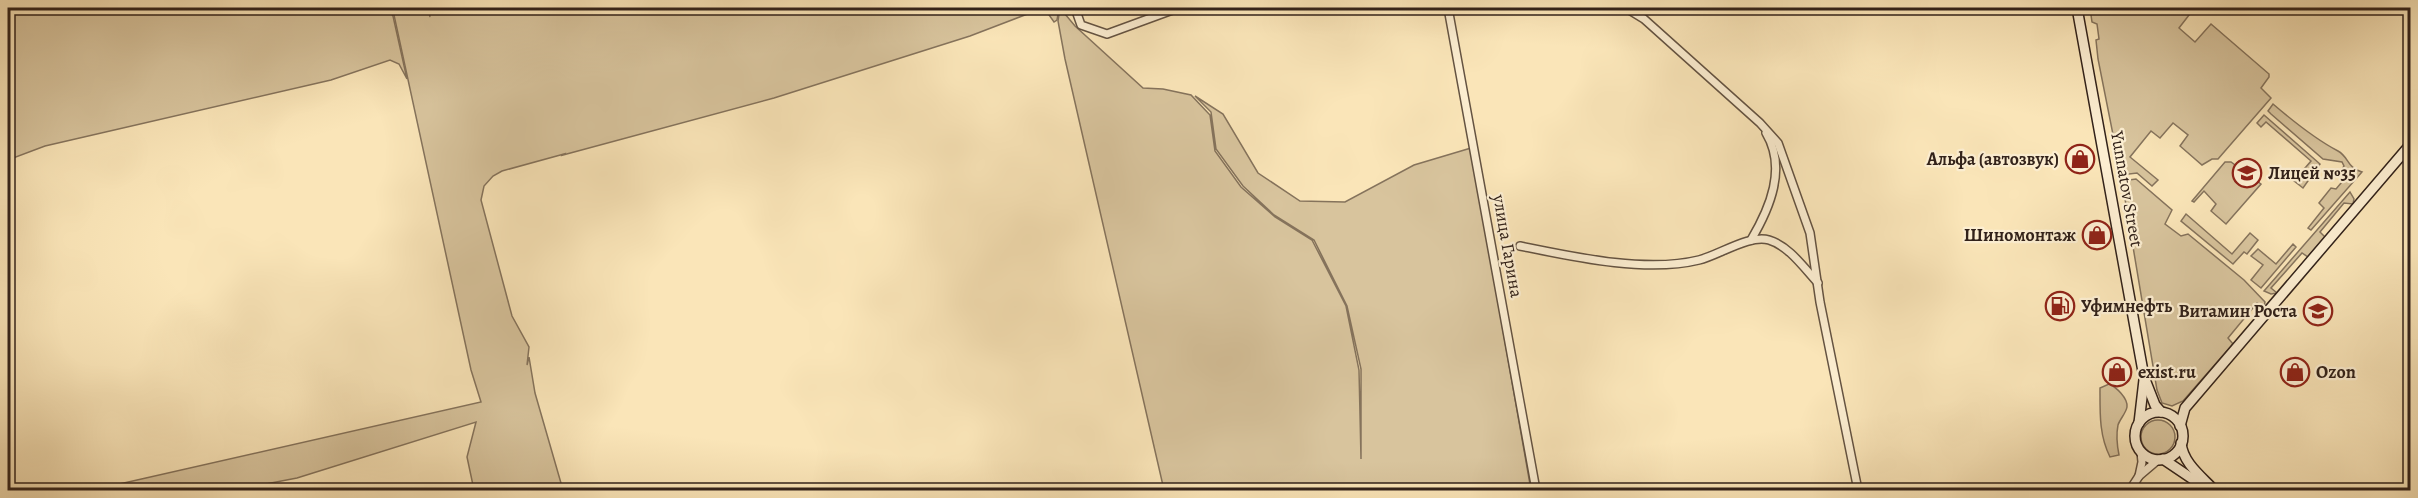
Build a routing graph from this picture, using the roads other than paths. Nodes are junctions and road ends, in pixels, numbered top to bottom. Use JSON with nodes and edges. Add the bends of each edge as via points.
{"nodes":[{"id":1,"x":1075,"y":8,"type":"edge"},
{"id":2,"x":1178,"y":8,"type":"edge"},
{"id":3,"x":1448,"y":8,"type":"edge"},
{"id":4,"x":1626,"y":8,"type":"edge"},
{"id":5,"x":2077,"y":8,"type":"edge"},
{"id":6,"x":1759,"y":122,"type":"junction"},
{"id":7,"x":2410,"y":145,"type":"edge"},
{"id":8,"x":1751,"y":240,"type":"junction"},
{"id":9,"x":1521,"y":246,"type":"dead end"},
{"id":10,"x":1818,"y":283,"type":"junction"},
{"id":11,"x":2144,"y":377,"type":"junction"},
{"id":12,"x":2185,"y":408,"type":"junction"},
{"id":13,"x":2164,"y":413,"type":"junction"},
{"id":14,"x":2138,"y":425,"type":"junction"},
{"id":15,"x":2180,"y":426,"type":"junction"},
{"id":16,"x":2181,"y":443,"type":"junction"},
{"id":17,"x":2141,"y":452,"type":"junction"},
{"id":18,"x":2161,"y":459,"type":"junction"},
{"id":19,"x":2139,"y":476,"type":"junction"},
{"id":20,"x":1536,"y":490,"type":"edge"},
{"id":21,"x":1858,"y":490,"type":"edge"},
{"id":22,"x":2130,"y":490,"type":"edge"},
{"id":23,"x":2212,"y":490,"type":"edge"}],
"edges":[{"from":1,"to":2,"type":"street","via":[[1081,25],[1107,34]]},
{"from":3,"to":20,"type":"street","name":"улица Гарина"},
{"from":4,"to":6,"type":"street","via":[[1644,19]]},
{"from":5,"to":11,"type":"main road","name":"Yunnatov Street"},
{"from":6,"to":8,"type":"street","via":[[1773,152],[1776,173],[1772,196]]},
{"from":6,"to":10,"type":"street","via":[[1778,143],[1794,185],[1810,233]]},
{"from":7,"to":12,"type":"main road"},
{"from":8,"to":9,"type":"street","via":[[1700,260],[1658,266]]},
{"from":8,"to":10,"type":"street","via":[[1767,239],[1780,245]]},
{"from":10,"to":21,"type":"street"},
{"from":11,"to":13,"type":"main road","name":"Yunnatov Street","via":[[2155,405]]},
{"from":11,"to":14,"type":"main road","name":"Yunnatov Street"},
{"from":12,"to":13,"type":"main road"},
{"from":12,"to":15,"type":"main road"},
{"from":13,"to":14,"type":"main road","via":[[2145,417]]},
{"from":13,"to":15,"type":"main road","via":[[2174,417]]},
{"from":14,"to":17,"type":"main road","via":[[2135,438]]},
{"from":15,"to":16,"type":"main road"},
{"from":16,"to":18,"type":"main road","via":[[2176,452]]},
{"from":16,"to":23,"type":"main road","via":[[2186,461]]},
{"from":17,"to":18,"type":"main road"},
{"from":17,"to":19,"type":"street"},
{"from":18,"to":19,"type":"street"},
{"from":18,"to":23,"type":"main road"},
{"from":19,"to":22,"type":"street"}]}
